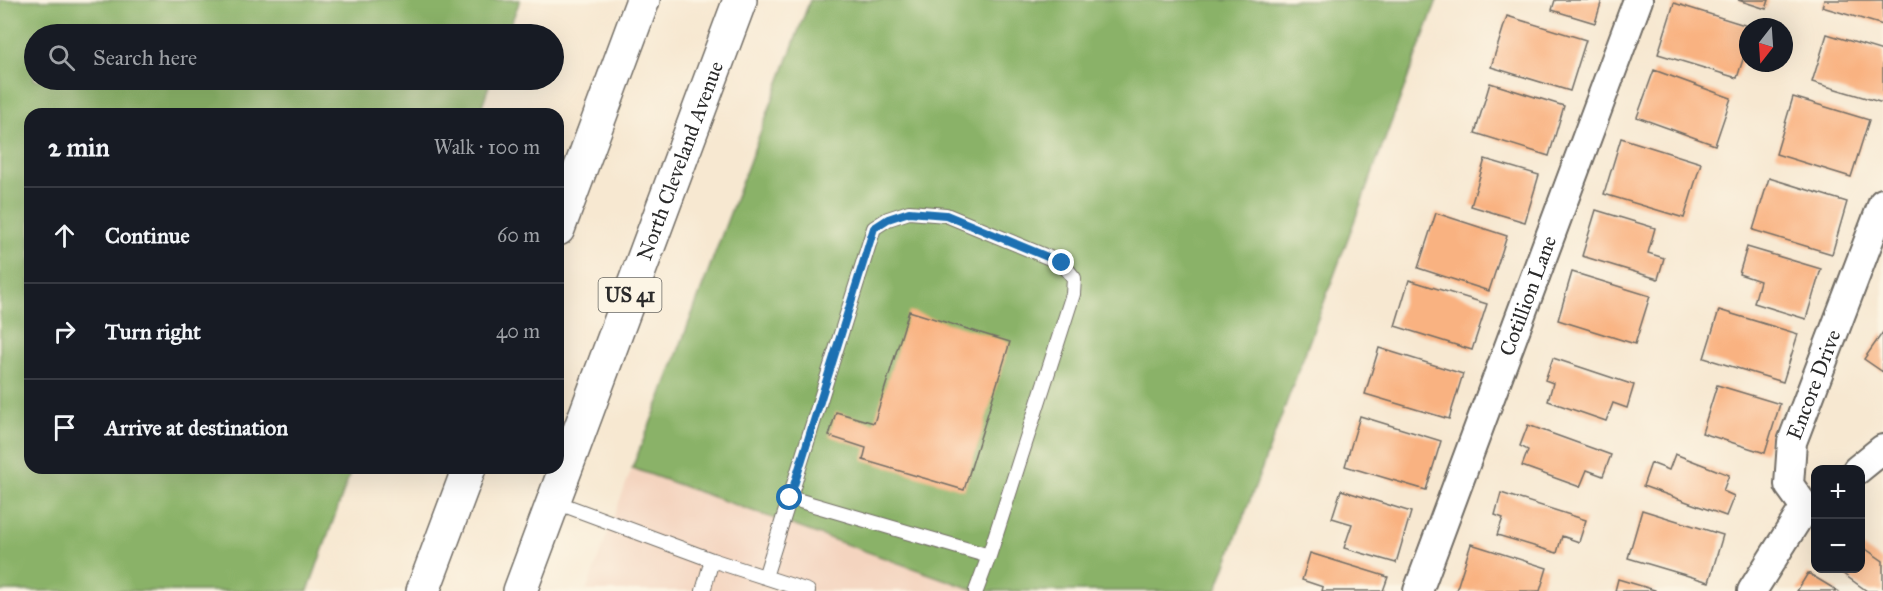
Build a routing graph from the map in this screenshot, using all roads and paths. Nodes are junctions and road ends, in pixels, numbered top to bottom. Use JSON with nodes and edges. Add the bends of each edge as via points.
{"nodes":[{"id":1,"x":643,"y":0,"type":"edge"},
{"id":2,"x":740,"y":0,"type":"edge"},
{"id":3,"x":1638,"y":0,"type":"edge"},
{"id":4,"x":1883,"y":203,"type":"edge"},
{"id":5,"x":564,"y":213,"type":"edge"},
{"id":6,"x":1883,"y":449,"type":"edge"},
{"id":7,"x":1863,"y":465,"type":"edge"},
{"id":8,"x":564,"y":472,"type":"edge"},
{"id":9,"x":467,"y":474,"type":"edge"},
{"id":10,"x":563,"y":474,"type":"edge"},
{"id":11,"x":790,"y":498,"type":"junction"},
{"id":12,"x":553,"y":501,"type":"junction"},
{"id":13,"x":1810,"y":503,"type":"edge"},
{"id":14,"x":989,"y":556,"type":"junction"},
{"id":15,"x":712,"y":560,"type":"junction"},
{"id":16,"x":765,"y":577,"type":"junction"},
{"id":17,"x":423,"y":591,"type":"edge"},
{"id":18,"x":520,"y":591,"type":"edge"},
{"id":19,"x":703,"y":591,"type":"edge"},
{"id":20,"x":808,"y":591,"type":"edge"},
{"id":21,"x":976,"y":591,"type":"edge"},
{"id":22,"x":1418,"y":591,"type":"edge"},
{"id":23,"x":1752,"y":591,"type":"edge"}],
"edges":[{"from":1,"to":5,"type":"main road"},
{"from":2,"to":8,"type":"main road","name":"North Cleveland Avenue","number":"US 41"},
{"from":3,"to":22,"type":"street","name":"Cotillion Lane"},
{"from":4,"to":13,"type":"street","name":"Encore Drive","via":[[1792,442],[1789,485]]},
{"from":6,"to":7,"type":"street"},
{"from":9,"to":17,"type":"main road"},
{"from":10,"to":12,"type":"main road","name":"North Cleveland Avenue","number":"US 41"},
{"from":11,"to":14,"type":"lane"},
{"from":11,"to":14,"type":"lane","via":[[874,228],[909,212],[946,215],[1062,263],[1074,278],[1073,294]]},
{"from":11,"to":16,"type":"lane"},
{"from":12,"to":15,"type":"lane"},
{"from":12,"to":18,"type":"main road","name":"North Cleveland Avenue","number":"US 41"},
{"from":13,"to":23,"type":"street","name":"Encore Drive"},
{"from":14,"to":21,"type":"lane"},
{"from":15,"to":16,"type":"lane"},
{"from":15,"to":19,"type":"lane"},
{"from":16,"to":20,"type":"lane"}]}
